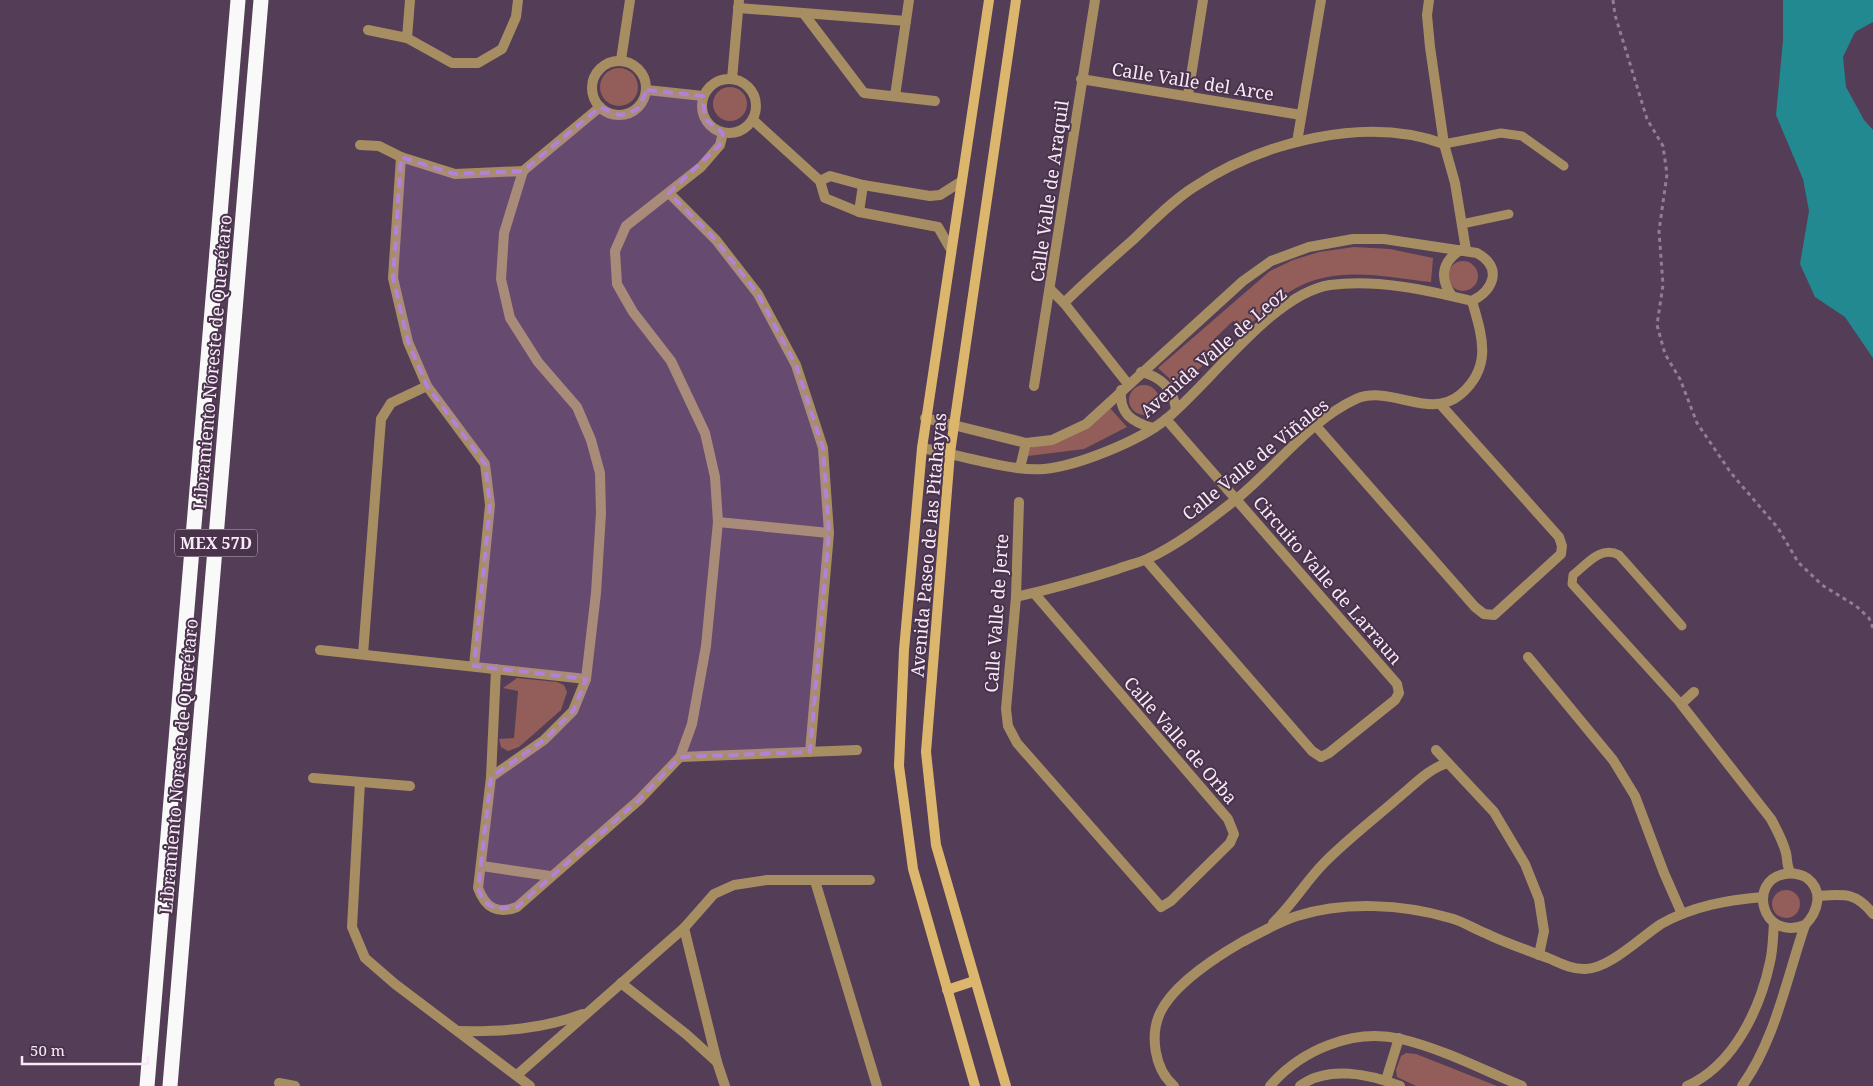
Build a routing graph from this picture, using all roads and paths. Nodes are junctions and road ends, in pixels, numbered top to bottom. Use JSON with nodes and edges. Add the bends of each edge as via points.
{"nodes":[{"id":1,"x":238,"y":0,"type":"edge"},
{"id":2,"x":261,"y":0,"type":"edge"},
{"id":3,"x":410,"y":0,"type":"edge"},
{"id":4,"x":518,"y":0,"type":"edge"},
{"id":5,"x":630,"y":0,"type":"edge"},
{"id":6,"x":909,"y":0,"type":"edge"},
{"id":7,"x":989,"y":0,"type":"edge"},
{"id":8,"x":1016,"y":0,"type":"edge"},
{"id":9,"x":1095,"y":0,"type":"edge"},
{"id":10,"x":1203,"y":0,"type":"edge"},
{"id":11,"x":1321,"y":0,"type":"edge"},
{"id":12,"x":1429,"y":0,"type":"edge"},
{"id":13,"x":1613,"y":0,"type":"edge"},
{"id":14,"x":739,"y":4,"type":"edge"},
{"id":15,"x":804,"y":14,"type":"junction"},
{"id":16,"x":906,"y":21,"type":"junction"},
{"id":17,"x":368,"y":30,"type":"dead end"},
{"id":18,"x":407,"y":38,"type":"junction"},
{"id":19,"x":621,"y":60,"type":"junction"},
{"id":20,"x":732,"y":79,"type":"junction"},
{"id":21,"x":1081,"y":79,"type":"junction"},
{"id":22,"x":647,"y":90,"type":"junction"},
{"id":23,"x":1188,"y":95,"type":"junction"},
{"id":24,"x":703,"y":96,"type":"junction"},
{"id":25,"x":895,"y":96,"type":"junction"},
{"id":26,"x":935,"y":101,"type":"dead end"},
{"id":27,"x":600,"y":107,"type":"junction"},
{"id":28,"x":1300,"y":115,"type":"junction"},
{"id":29,"x":753,"y":120,"type":"junction"},
{"id":30,"x":723,"y":133,"type":"junction"},
{"id":31,"x":1297,"y":142,"type":"junction"},
{"id":32,"x":360,"y":144,"type":"dead end"},
{"id":33,"x":1444,"y":144,"type":"junction"},
{"id":34,"x":401,"y":157,"type":"junction"},
{"id":35,"x":1564,"y":166,"type":"dead end"},
{"id":36,"x":523,"y":171,"type":"junction"},
{"id":37,"x":820,"y":181,"type":"junction"},
{"id":38,"x":962,"y":181,"type":"junction"},
{"id":39,"x":863,"y":185,"type":"junction"},
{"id":40,"x":669,"y":193,"type":"junction"},
{"id":41,"x":859,"y":212,"type":"junction"},
{"id":42,"x":1509,"y":214,"type":"dead end"},
{"id":43,"x":1462,"y":224,"type":"junction"},
{"id":44,"x":950,"y":248,"type":"junction"},
{"id":45,"x":1463,"y":250,"type":"junction"},
{"id":46,"x":1051,"y":290,"type":"junction"},
{"id":47,"x":1452,"y":296,"type":"junction"},
{"id":48,"x":1472,"y":301,"type":"junction"},
{"id":49,"x":1064,"y":303,"type":"junction"},
{"id":50,"x":1141,"y":372,"type":"junction"},
{"id":51,"x":427,"y":386,"type":"junction"},
{"id":52,"x":1034,"y":386,"type":"dead end"},
{"id":53,"x":1124,"y":387,"type":"junction"},
{"id":54,"x":1441,"y":405,"type":"junction"},
{"id":55,"x":1176,"y":410,"type":"junction"},
{"id":56,"x":925,"y":418,"type":"junction"},
{"id":57,"x":1166,"y":419,"type":"junction"},
{"id":58,"x":954,"y":426,"type":"junction"},
{"id":59,"x":1316,"y":426,"type":"junction"},
{"id":60,"x":1153,"y":428,"type":"junction"},
{"id":61,"x":1026,"y":443,"type":"junction"},
{"id":62,"x":922,"y":448,"type":"junction"},
{"id":63,"x":950,"y":453,"type":"junction"},
{"id":64,"x":1020,"y":468,"type":"junction"},
{"id":65,"x":1235,"y":500,"type":"junction"},
{"id":66,"x":1019,"y":502,"type":"dead end"},
{"id":67,"x":718,"y":522,"type":"junction"},
{"id":68,"x":830,"y":533,"type":"junction"},
{"id":69,"x":1146,"y":560,"type":"junction"},
{"id":70,"x":1034,"y":593,"type":"junction"},
{"id":71,"x":1016,"y":597,"type":"junction"},
{"id":72,"x":1682,"y":626,"type":"dead end"},
{"id":73,"x":1873,"y":628,"type":"edge"},
{"id":74,"x":320,"y":650,"type":"dead end"},
{"id":75,"x":363,"y":654,"type":"junction"},
{"id":76,"x":1528,"y":657,"type":"dead end"},
{"id":77,"x":474,"y":666,"type":"junction"},
{"id":78,"x":496,"y":669,"type":"junction"},
{"id":79,"x":586,"y":679,"type":"junction"},
{"id":80,"x":1694,"y":692,"type":"dead end"},
{"id":81,"x":1681,"y":704,"type":"junction"},
{"id":82,"x":1008,"y":726,"type":"joint"},
{"id":83,"x":857,"y":750,"type":"dead end"},
{"id":84,"x":1436,"y":750,"type":"dead end"},
{"id":85,"x":810,"y":752,"type":"junction"},
{"id":86,"x":680,"y":757,"type":"junction"},
{"id":87,"x":1448,"y":763,"type":"junction"},
{"id":88,"x":491,"y":777,"type":"junction"},
{"id":89,"x":313,"y":778,"type":"dead end"},
{"id":90,"x":360,"y":782,"type":"junction"},
{"id":91,"x":410,"y":786,"type":"dead end"},
{"id":92,"x":482,"y":866,"type":"junction"},
{"id":93,"x":1791,"y":873,"type":"junction"},
{"id":94,"x":550,"y":876,"type":"junction"},
{"id":95,"x":870,"y":880,"type":"dead end"},
{"id":96,"x":815,"y":881,"type":"junction"},
{"id":97,"x":1818,"y":896,"type":"junction"},
{"id":98,"x":1763,"y":897,"type":"junction"},
{"id":99,"x":1682,"y":914,"type":"junction"},
{"id":100,"x":1873,"y":914,"type":"edge"},
{"id":101,"x":1774,"y":924,"type":"junction"},
{"id":102,"x":1805,"y":924,"type":"junction"},
{"id":103,"x":684,"y":928,"type":"junction"},
{"id":104,"x":1268,"y":928,"type":"junction"},
{"id":105,"x":1539,"y":955,"type":"junction"},
{"id":106,"x":974,"y":980,"type":"junction"},
{"id":107,"x":621,"y":984,"type":"junction"},
{"id":108,"x":946,"y":990,"type":"junction"},
{"id":109,"x":589,"y":1012,"type":"junction"},
{"id":110,"x":458,"y":1031,"type":"junction"},
{"id":111,"x":1399,"y":1038,"type":"junction"},
{"id":112,"x":717,"y":1062,"type":"junction"},
{"id":113,"x":517,"y":1075,"type":"junction"},
{"id":114,"x":1386,"y":1080,"type":"junction"},
{"id":115,"x":279,"y":1083,"type":"dead end"},
{"id":116,"x":1700,"y":1083,"type":"edge"},
{"id":117,"x":147,"y":1086,"type":"edge"},
{"id":118,"x":170,"y":1086,"type":"edge"},
{"id":119,"x":295,"y":1086,"type":"edge"},
{"id":120,"x":530,"y":1086,"type":"edge"},
{"id":121,"x":725,"y":1086,"type":"edge"},
{"id":122,"x":877,"y":1086,"type":"edge"},
{"id":123,"x":975,"y":1086,"type":"edge"},
{"id":124,"x":1006,"y":1086,"type":"edge"},
{"id":125,"x":1174,"y":1086,"type":"edge"},
{"id":126,"x":1270,"y":1086,"type":"edge"},
{"id":127,"x":1300,"y":1086,"type":"edge"},
{"id":128,"x":1400,"y":1086,"type":"edge"},
{"id":129,"x":1522,"y":1086,"type":"edge"},
{"id":130,"x":1687,"y":1086,"type":"edge"},
{"id":131,"x":1742,"y":1086,"type":"edge"}],
"edges":[{"from":1,"to":117,"type":"highway","name":"Libramiento Noreste de Querétaro","number":"MEX 57D"},
{"from":2,"to":118,"type":"highway","name":"Libramiento Noreste de Querétaro","number":"MEX 57D"},
{"from":3,"to":18,"type":"street"},
{"from":4,"to":18,"type":"street","via":[[516,17],[502,49],[478,63],[452,63]]},
{"from":5,"to":19,"type":"street"},
{"from":6,"to":16,"type":"street"},
{"from":7,"to":38,"type":"street","name":"Avenida Paseo de las Pitahayas"},
{"from":8,"to":58,"type":"street","name":"Avenida Paseo de las Pitahayas"},
{"from":9,"to":21,"type":"street","name":"Calle Valle de Araquil"},
{"from":10,"to":23,"type":"street"},
{"from":11,"to":28,"type":"street"},
{"from":12,"to":33,"type":"street","via":[[1430,47]]},
{"from":13,"to":73,"type":"path","via":[[1647,119],[1663,146],[1667,174],[1658,231],[1663,285],[1657,325],[1665,354],[1680,380],[1697,423],[1730,473],[1778,528],[1798,562],[1822,586],[1856,606],[1869,618]]},
{"from":14,"to":15,"type":"street"},
{"from":14,"to":20,"type":"street"},
{"from":15,"to":16,"type":"street"},
{"from":15,"to":25,"type":"street","via":[[864,93]]},
{"from":16,"to":25,"type":"street"},
{"from":17,"to":18,"type":"street"},
{"from":19,"to":22,"type":"street","via":[[640,70]]},
{"from":19,"to":27,"type":"street","via":[[601,67],[594,76],[593,92]]},
{"from":20,"to":24,"type":"street","via":[[718,80]]},
{"from":20,"to":29,"type":"street","via":[[747,84],[753,92],[756,111]]},
{"from":21,"to":23,"type":"street","name":"Calle Valle del Arce"},
{"from":21,"to":46,"type":"street","name":"Calle Valle de Araquil"},
{"from":22,"to":24,"type":"street"},
{"from":22,"to":27,"type":"street","via":[[641,104],[630,113],[614,114]]},
{"from":23,"to":28,"type":"street","name":"Calle Valle del Arce"},
{"from":24,"to":30,"type":"street","via":[[701,108],[705,119],[712,128]]},
{"from":25,"to":26,"type":"street"},
{"from":27,"to":36,"type":"street"},
{"from":28,"to":31,"type":"street"},
{"from":29,"to":30,"type":"street","via":[[745,129]]},
{"from":29,"to":37,"type":"street"},
{"from":30,"to":40,"type":"street","via":[[720,145]]},
{"from":31,"to":33,"type":"street","via":[[1354,132],[1393,133]]},
{"from":31,"to":49,"type":"street","via":[[1254,155],[1220,170],[1192,188]]},
{"from":32,"to":34,"type":"street","via":[[379,146]]},
{"from":33,"to":35,"type":"lane","via":[[1501,133],[1522,136]]},
{"from":33,"to":43,"type":"street"},
{"from":34,"to":36,"type":"street","via":[[455,174]]},
{"from":34,"to":51,"type":"street","via":[[393,278],[408,342]]},
{"from":36,"to":79,"type":"street","via":[[504,233],[501,279],[510,318],[538,362],[577,407],[600,473],[596,593]]},
{"from":37,"to":39,"type":"street","via":[[830,176]]},
{"from":37,"to":41,"type":"street","via":[[825,198]]},
{"from":38,"to":39,"type":"street","via":[[940,195],[930,196]]},
{"from":38,"to":44,"type":"street","name":"Avenida Paseo de las Pitahayas"},
{"from":39,"to":41,"type":"street"},
{"from":40,"to":67,"type":"street","via":[[626,226],[615,251],[617,284],[633,312],[671,361],[705,433],[715,477]]},
{"from":40,"to":68,"type":"street","via":[[716,240],[758,294],[796,365],[823,448]]},
{"from":41,"to":44,"type":"street","via":[[938,227]]},
{"from":42,"to":43,"type":"lane"},
{"from":43,"to":45,"type":"street"},
{"from":44,"to":56,"type":"street","name":"Avenida Paseo de las Pitahayas"},
{"from":45,"to":47,"type":"street","via":[[1451,256],[1445,266],[1443,277]]},
{"from":45,"to":48,"type":"street","via":[[1485,258],[1493,273],[1488,290]]},
{"from":45,"to":50,"type":"street","name":"Avenida Valle de Leoz","via":[[1384,239],[1353,239],[1309,248],[1270,261]]},
{"from":46,"to":49,"type":"street"},
{"from":46,"to":52,"type":"street","name":"Calle Valle de Araquil"},
{"from":47,"to":48,"type":"street","name":"Avenida Valle de Leoz"},
{"from":47,"to":55,"type":"street","name":"Avenida Valle de Leoz","via":[[1377,285],[1329,286],[1313,290],[1275,314],[1227,356]]},
{"from":48,"to":54,"type":"street","via":[[1482,342],[1483,362],[1476,379],[1460,396]]},
{"from":49,"to":53,"type":"street"},
{"from":50,"to":53,"type":"street","name":"Avenida Valle de Leoz"},
{"from":50,"to":55,"type":"street","via":[[1162,380],[1174,398]]},
{"from":51,"to":75,"type":"street","via":[[391,403],[381,419]]},
{"from":51,"to":77,"type":"street","via":[[485,464],[490,505]]},
{"from":53,"to":60,"type":"street","via":[[1120,401],[1124,411],[1130,419]]},
{"from":53,"to":61,"type":"street","name":"Avenida Valle de Leoz","via":[[1092,419],[1069,434]]},
{"from":54,"to":59,"type":"street","name":"Calle Valle de Viñales","via":[[1369,395],[1355,400]]},
{"from":54,"to":59,"type":"street","via":[[1560,538],[1561,554],[1494,616],[1475,607]]},
{"from":55,"to":57,"type":"street","name":"Avenida Valle de Leoz"},
{"from":56,"to":58,"type":"street","name":"Avenida Valle de Leoz"},
{"from":56,"to":62,"type":"street","name":"Avenida Paseo de las Pitahayas"},
{"from":57,"to":60,"type":"street","name":"Avenida Valle de Leoz"},
{"from":57,"to":65,"type":"street","name":"Circuito Valle de Larraun"},
{"from":58,"to":61,"type":"street","name":"Avenida Valle de Leoz"},
{"from":58,"to":63,"type":"street","name":"Avenida Paseo de las Pitahayas"},
{"from":59,"to":65,"type":"street","name":"Calle Valle de Viñales"},
{"from":60,"to":64,"type":"street","name":"Avenida Valle de Leoz","via":[[1066,466]]},
{"from":61,"to":64,"type":"street"},
{"from":62,"to":63,"type":"street","name":"Avenida Valle de Leoz"},
{"from":62,"to":108,"type":"street","name":"Avenida Paseo de las Pitahayas","via":[[904,650],[899,766],[913,869]]},
{"from":63,"to":64,"type":"street","name":"Avenida Valle de Leoz"},
{"from":63,"to":106,"type":"street","name":"Avenida Paseo de las Pitahayas","via":[[926,752],[936,845]]},
{"from":65,"to":69,"type":"street","name":"Calle Valle de Viñales","via":[[1176,543]]},
{"from":65,"to":69,"type":"street","name":"Circuito Valle de Larraun","via":[[1397,684],[1399,693],[1395,700],[1330,754],[1320,757],[1312,751]]},
{"from":66,"to":71,"type":"street","name":"Calle Valle de Jerte"},
{"from":67,"to":68,"type":"street"},
{"from":67,"to":86,"type":"street","via":[[706,646],[692,724]]},
{"from":68,"to":85,"type":"street"},
{"from":69,"to":70,"type":"street","name":"Calle Valle de Viñales","via":[[1089,580]]},
{"from":70,"to":71,"type":"street","name":"Calle Valle de Viñales"},
{"from":70,"to":82,"type":"street","name":"Calle Valle de Orba","via":[[1228,819],[1234,834],[1230,843],[1161,907],[1017,743]]},
{"from":71,"to":82,"type":"street","name":"Calle Valle de Jerte","via":[[1006,709]]},
{"from":72,"to":81,"type":"lane","via":[[1619,554],[1603,551],[1573,575],[1572,584]]},
{"from":74,"to":75,"type":"street"},
{"from":75,"to":77,"type":"street"},
{"from":76,"to":99,"type":"street","via":[[1613,760],[1635,796]]},
{"from":77,"to":78,"type":"street"},
{"from":78,"to":79,"type":"street"},
{"from":78,"to":88,"type":"street"},
{"from":79,"to":88,"type":"street","via":[[573,711],[544,740]]},
{"from":80,"to":81,"type":"street"},
{"from":81,"to":93,"type":"street","via":[[1771,819],[1781,837],[1787,868]]},
{"from":83,"to":85,"type":"street"},
{"from":84,"to":87,"type":"street"},
{"from":85,"to":86,"type":"street"},
{"from":86,"to":94,"type":"street","via":[[639,800]]},
{"from":87,"to":104,"type":"street","via":[[1417,782],[1325,862]]},
{"from":87,"to":105,"type":"street","via":[[1494,812],[1524,864],[1539,899],[1544,930]]},
{"from":88,"to":92,"type":"street"},
{"from":89,"to":90,"type":"street"},
{"from":90,"to":91,"type":"street"},
{"from":90,"to":110,"type":"street","via":[[352,927],[365,958]]},
{"from":92,"to":94,"type":"street"},
{"from":92,"to":94,"type":"street","via":[[478,888],[483,901],[507,911],[517,907]]},
{"from":93,"to":97,"type":"street","via":[[1806,878]]},
{"from":93,"to":98,"type":"street","via":[[1781,874],[1772,880]]},
{"from":95,"to":96,"type":"street"},
{"from":96,"to":103,"type":"street","via":[[767,880],[734,885],[714,894]]},
{"from":96,"to":122,"type":"street"},
{"from":97,"to":100,"type":"street","via":[[1858,898]]},
{"from":97,"to":102,"type":"street","via":[[1817,909]]},
{"from":98,"to":99,"type":"street","via":[[1708,905]]},
{"from":98,"to":101,"type":"street","via":[[1763,907]]},
{"from":99,"to":105,"type":"street","via":[[1599,966],[1585,970]]},
{"from":101,"to":102,"type":"street","via":[[1784,928]]},
{"from":101,"to":116,"type":"street","via":[[1771,960],[1749,1023]]},
{"from":102,"to":131,"type":"street","via":[[1781,1000],[1760,1053]]},
{"from":103,"to":107,"type":"street"},
{"from":103,"to":112,"type":"street"},
{"from":104,"to":105,"type":"street","via":[[1322,910],[1374,906],[1423,911],[1452,918]]},
{"from":104,"to":125,"type":"street","via":[[1200,970],[1176,990],[1161,1012],[1154,1034],[1160,1065]]},
{"from":106,"to":108,"type":"street"},
{"from":106,"to":124,"type":"street","name":"Avenida Paseo de las Pitahayas"},
{"from":107,"to":109,"type":"street"},
{"from":107,"to":112,"type":"street"},
{"from":108,"to":123,"type":"street","name":"Avenida Paseo de las Pitahayas"},
{"from":109,"to":110,"type":"street","via":[[546,1026],[500,1032]]},
{"from":109,"to":113,"type":"street"},
{"from":110,"to":113,"type":"street"},
{"from":111,"to":114,"type":"street"},
{"from":111,"to":126,"type":"street","via":[[1370,1036],[1337,1042],[1295,1062]]},
{"from":111,"to":129,"type":"street"},
{"from":112,"to":121,"type":"street"},
{"from":113,"to":120,"type":"street"},
{"from":114,"to":127,"type":"street","via":[[1327,1073]]},
{"from":114,"to":128,"type":"street"},
{"from":115,"to":119,"type":"street"},
{"from":116,"to":130,"type":"street"}]}
